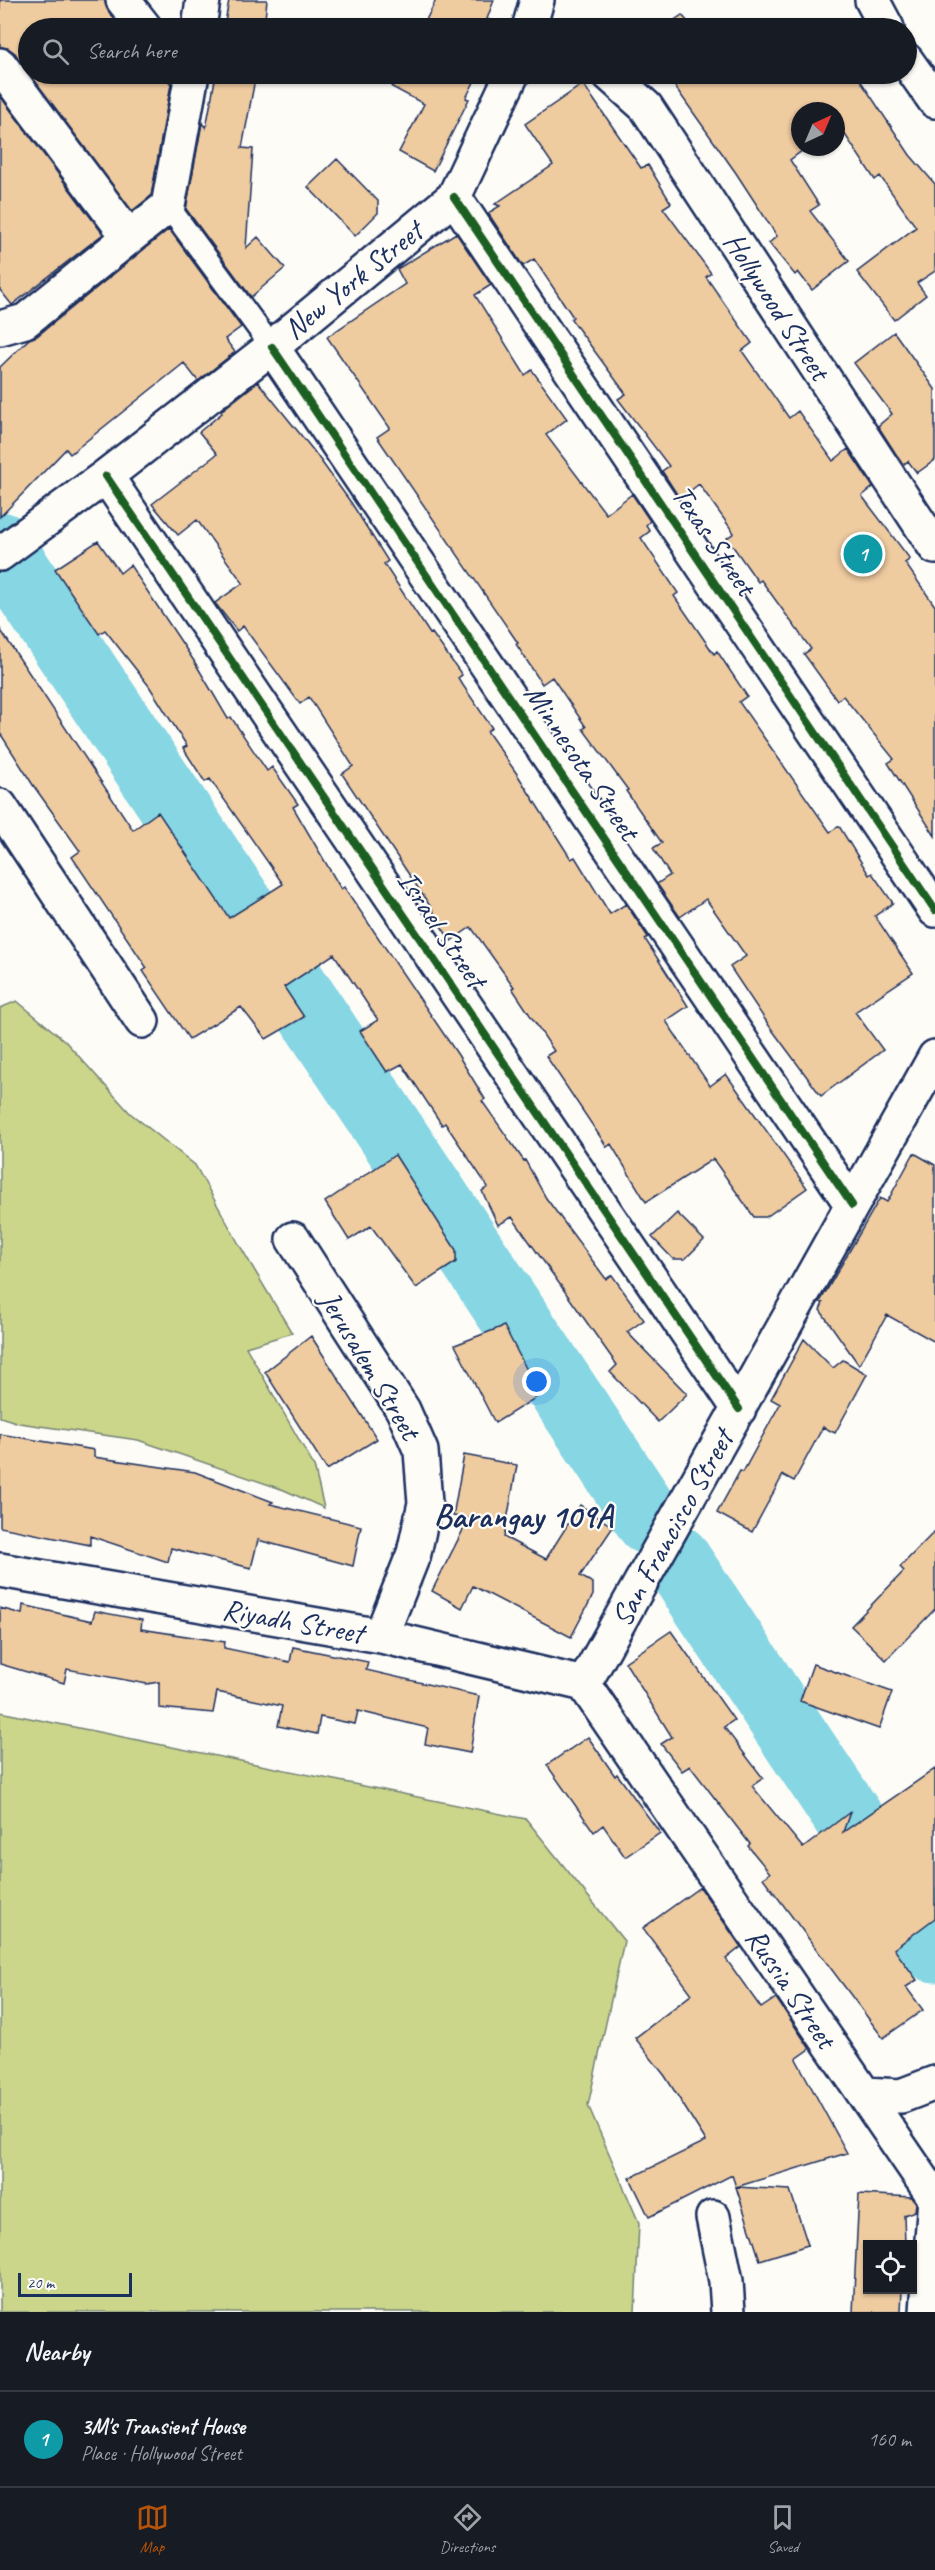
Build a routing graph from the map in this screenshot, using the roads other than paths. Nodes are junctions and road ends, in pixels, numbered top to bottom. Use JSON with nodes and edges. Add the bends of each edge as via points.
{"nodes":[{"id":1,"x":123,"y":0,"type":"edge"},
{"id":2,"x":203,"y":0,"type":"edge"},
{"id":3,"x":537,"y":0,"type":"edge"},
{"id":4,"x":872,"y":0,"type":"edge"},
{"id":5,"x":137,"y":18,"type":"edge"},
{"id":6,"x":200,"y":18,"type":"edge"},
{"id":7,"x":532,"y":18,"type":"edge"},
{"id":8,"x":882,"y":18,"type":"edge"},
{"id":9,"x":0,"y":65,"type":"edge"},
{"id":10,"x":917,"y":75,"type":"edge"},
{"id":11,"x":186,"y":84,"type":"edge"},
{"id":12,"x":507,"y":84,"type":"edge"},
{"id":13,"x":620,"y":84,"type":"edge"},
{"id":14,"x":935,"y":100,"type":"edge"},
{"id":15,"x":454,"y":197,"type":"junction"},
{"id":16,"x":168,"y":206,"type":"junction"},
{"id":17,"x":128,"y":236,"type":"junction"},
{"id":18,"x":0,"y":328,"type":"edge"},
{"id":19,"x":272,"y":347,"type":"junction"},
{"id":20,"x":106,"y":476,"type":"junction"},
{"id":21,"x":8,"y":548,"type":"edge"},
{"id":22,"x":935,"y":548,"type":"edge"},
{"id":23,"x":0,"y":806,"type":"edge"},
{"id":24,"x":935,"y":910,"type":"edge"},
{"id":25,"x":142,"y":1021,"type":"dead end"},
{"id":26,"x":935,"y":1057,"type":"edge"},
{"id":27,"x":852,"y":1205,"type":"junction"},
{"id":28,"x":293,"y":1239,"type":"dead end"},
{"id":29,"x":739,"y":1408,"type":"junction"},
{"id":30,"x":0,"y":1570,"type":"edge"},
{"id":31,"x":381,"y":1636,"type":"junction"},
{"id":32,"x":584,"y":1684,"type":"junction"},
{"id":33,"x":935,"y":2083,"type":"edge"},
{"id":34,"x":864,"y":2094,"type":"junction"},
{"id":35,"x":935,"y":2197,"type":"edge"},
{"id":36,"x":713,"y":2217,"type":"dead end"},
{"id":37,"x":728,"y":2312,"type":"edge"},
{"id":38,"x":927,"y":2312,"type":"edge"}],
"edges":[{"from":1,"to":5,"type":"street"},
{"from":2,"to":6,"type":"street"},
{"from":3,"to":7,"type":"street"},
{"from":4,"to":8,"type":"street"},
{"from":9,"to":17,"type":"street"},
{"from":10,"to":14,"type":"street"},
{"from":11,"to":16,"type":"street"},
{"from":12,"to":15,"type":"street","name":"New York Street"},
{"from":13,"to":22,"type":"street","name":"Hollywood Street","via":[[646,107]]},
{"from":15,"to":19,"type":"street","name":"New York Street"},
{"from":15,"to":24,"type":"street","name":"Texas Street"},
{"from":16,"to":17,"type":"street"},
{"from":16,"to":19,"type":"lane"},
{"from":17,"to":18,"type":"street","via":[[25,321]]},
{"from":19,"to":20,"type":"street","name":"New York Street"},
{"from":19,"to":27,"type":"street","name":"Minnesota Street"},
{"from":20,"to":21,"type":"street","name":"New York Street"},
{"from":20,"to":29,"type":"street","name":"Israel Street"},
{"from":23,"to":25,"type":"street"},
{"from":26,"to":27,"type":"street","name":"San Francisco Street"},
{"from":27,"to":29,"type":"street","name":"San Francisco Street"},
{"from":28,"to":31,"type":"street","name":"Jerusalem Street","via":[[403,1410],[421,1451],[426,1503],[414,1553]]},
{"from":29,"to":32,"type":"street","name":"San Francisco Street"},
{"from":30,"to":31,"type":"street","name":"Riyadh Street"},
{"from":31,"to":32,"type":"street","name":"Riyadh Street"},
{"from":32,"to":34,"type":"street","name":"Russia Street"},
{"from":33,"to":34,"type":"street","via":[[901,2096]]},
{"from":34,"to":35,"type":"street","name":"Russia Street"},
{"from":35,"to":38,"type":"street","name":"Russia Street"},
{"from":36,"to":37,"type":"street"}]}
